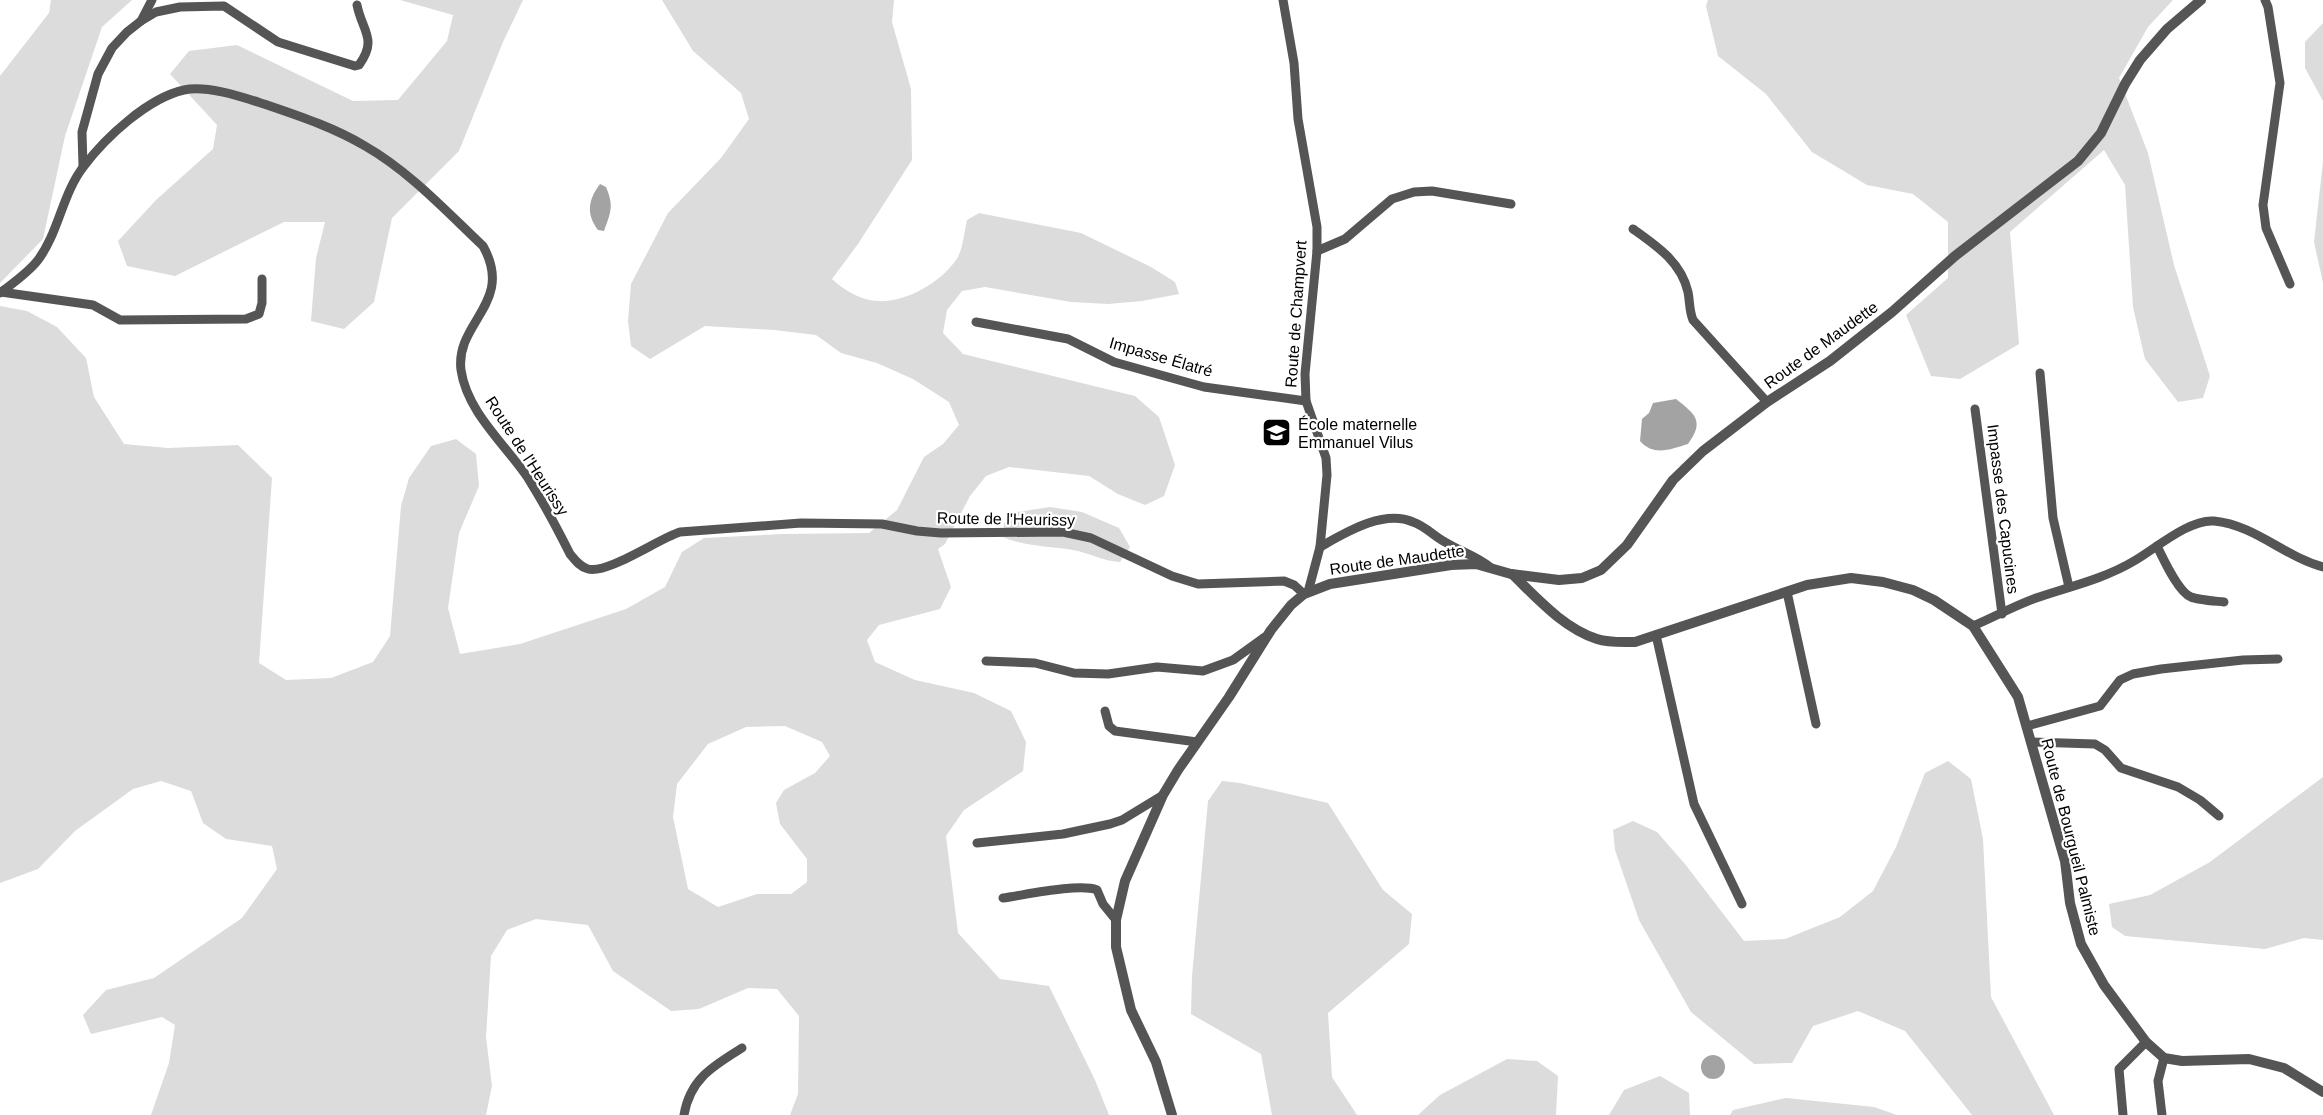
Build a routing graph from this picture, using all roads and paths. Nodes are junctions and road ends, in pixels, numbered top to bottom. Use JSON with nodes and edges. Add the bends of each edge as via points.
{"nodes":[{"id":1,"x":152,"y":0,"type":"edge"},
{"id":2,"x":1282,"y":0,"type":"edge"},
{"id":3,"x":2201,"y":0,"type":"edge"},
{"id":4,"x":2265,"y":0,"type":"edge"},
{"id":5,"x":357,"y":4,"type":"dead end"},
{"id":6,"x":141,"y":21,"type":"junction"},
{"id":7,"x":84,"y":166,"type":"junction"},
{"id":8,"x":1511,"y":204,"type":"dead end"},
{"id":9,"x":1633,"y":229,"type":"dead end"},
{"id":10,"x":1317,"y":251,"type":"junction"},
{"id":11,"x":262,"y":279,"type":"dead end"},
{"id":12,"x":2290,"y":284,"type":"dead end"},
{"id":13,"x":0,"y":292,"type":"edge"},
{"id":14,"x":976,"y":322,"type":"dead end"},
{"id":15,"x":2040,"y":373,"type":"dead end"},
{"id":16,"x":1306,"y":401,"type":"junction"},
{"id":17,"x":1767,"y":402,"type":"junction"},
{"id":18,"x":1975,"y":409,"type":"dead end"},
{"id":19,"x":2157,"y":546,"type":"junction"},
{"id":20,"x":1320,"y":547,"type":"junction"},
{"id":21,"x":1490,"y":567,"type":"junction"},
{"id":22,"x":2323,"y":567,"type":"edge"},
{"id":23,"x":1511,"y":573,"type":"junction"},
{"id":24,"x":2068,"y":587,"type":"junction"},
{"id":25,"x":1787,"y":592,"type":"junction"},
{"id":26,"x":1306,"y":593,"type":"junction"},
{"id":27,"x":2224,"y":602,"type":"dead end"},
{"id":28,"x":2002,"y":614,"type":"junction"},
{"id":29,"x":1973,"y":627,"type":"junction"},
{"id":30,"x":1656,"y":635,"type":"junction"},
{"id":31,"x":1267,"y":636,"type":"junction"},
{"id":32,"x":2278,"y":659,"type":"dead end"},
{"id":33,"x":986,"y":661,"type":"dead end"},
{"id":34,"x":1105,"y":711,"type":"dead end"},
{"id":35,"x":1816,"y":724,"type":"dead end"},
{"id":36,"x":2027,"y":726,"type":"junction"},
{"id":37,"x":1197,"y":742,"type":"junction"},
{"id":38,"x":2032,"y":742,"type":"junction"},
{"id":39,"x":1163,"y":795,"type":"junction"},
{"id":40,"x":2219,"y":816,"type":"dead end"},
{"id":41,"x":977,"y":843,"type":"dead end"},
{"id":42,"x":1003,"y":898,"type":"dead end"},
{"id":43,"x":1742,"y":904,"type":"dead end"},
{"id":44,"x":1116,"y":920,"type":"junction"},
{"id":45,"x":2146,"y":1042,"type":"junction"},
{"id":46,"x":742,"y":1048,"type":"dead end"},
{"id":47,"x":2164,"y":1058,"type":"junction"},
{"id":48,"x":2323,"y":1092,"type":"edge"},
{"id":49,"x":684,"y":1115,"type":"edge"},
{"id":50,"x":1172,"y":1115,"type":"edge"},
{"id":51,"x":2123,"y":1115,"type":"edge"},
{"id":52,"x":2162,"y":1115,"type":"edge"}],
"edges":[{"from":1,"to":6,"type":"street"},
{"from":2,"to":10,"type":"street","name":"Route de Champvert","via":[[1317,227]]},
{"from":3,"to":17,"type":"street","name":"Route de Maudette","via":[[2166,29],[2140,60],[2101,133],[2078,161],[1955,256],[1830,361]]},
{"from":4,"to":12,"type":"street","via":[[2280,82],[2263,205],[2266,228]]},
{"from":5,"to":6,"type":"street","via":[[370,43],[368,54],[355,66],[279,42],[224,6],[180,7],[156,12]]},
{"from":6,"to":7,"type":"street","via":[[112,48],[98,74],[82,132]]},
{"from":7,"to":13,"type":"street","name":"Route de l'Heurissy","via":[[38,260]]},
{"from":7,"to":26,"type":"street","name":"Route de l'Heurissy","via":[[132,117],[162,98],[186,90],[247,98],[334,129],[407,176],[483,246],[490,259],[493,283],[488,301],[463,348],[461,368],[466,386],[494,434],[526,476],[570,554],[586,568],[597,570],[613,565],[680,532],[801,523],[882,524],[941,533],[1063,532],[1091,538],[1198,584],[1284,581]]},
{"from":8,"to":10,"type":"street","via":[[1432,191],[1414,192],[1392,199],[1345,239]]},
{"from":9,"to":17,"type":"street","via":[[1676,265],[1684,279],[1693,320]]},
{"from":10,"to":16,"type":"street","name":"Route de Champvert"},
{"from":11,"to":13,"type":"street","via":[[259,314],[246,319],[120,320],[93,305]]},
{"from":14,"to":16,"type":"street","name":"Impasse Élatré","via":[[1068,339],[1114,362],[1204,387]]},
{"from":15,"to":24,"type":"street","via":[[2053,518]]},
{"from":16,"to":20,"type":"street","name":"Route de Champvert","via":[[1326,458]]},
{"from":17,"to":23,"type":"street","name":"Route de Maudette","via":[[1703,451],[1673,480],[1627,544],[1601,570],[1569,580]]},
{"from":18,"to":28,"type":"street","name":"Impasse des Capucines"},
{"from":19,"to":22,"type":"street","via":[[2204,521],[2214,521],[2243,528]]},
{"from":19,"to":24,"type":"street","via":[[2114,572]]},
{"from":19,"to":27,"type":"street","via":[[2191,598]]},
{"from":20,"to":21,"type":"street","via":[[1372,523],[1408,520]]},
{"from":20,"to":26,"type":"street","name":"Route de Champvert"},
{"from":21,"to":23,"type":"street","name":"Route de Maudette"},
{"from":21,"to":26,"type":"street","name":"Route de Maudette","via":[[1462,564],[1427,568],[1330,584]]},
{"from":23,"to":30,"type":"street","name":"Route de Bourgueil Palmiste","via":[[1555,615],[1599,640],[1635,642]]},
{"from":24,"to":28,"type":"street"},
{"from":25,"to":29,"type":"street","name":"Route de Bourgueil Palmiste","via":[[1851,578],[1883,582],[1934,600]]},
{"from":25,"to":30,"type":"street","name":"Route de Bourgueil Palmiste"},
{"from":25,"to":35,"type":"street"},
{"from":26,"to":31,"type":"street","name":"Route de Maudette","via":[[1291,605]]},
{"from":28,"to":29,"type":"street"},
{"from":29,"to":36,"type":"street","name":"Route de Bourgueil Palmiste","via":[[2013,686]]},
{"from":30,"to":43,"type":"street","via":[[1694,804]]},
{"from":31,"to":33,"type":"street","via":[[1233,660],[1203,672],[1157,667],[1074,674],[1035,663]]},
{"from":31,"to":37,"type":"street","name":"Route de Maudette"},
{"from":32,"to":36,"type":"street","via":[[2133,674],[2120,680],[2100,706]]},
{"from":34,"to":37,"type":"street","via":[[1109,726],[1115,731]]},
{"from":36,"to":38,"type":"street","name":"Route de Bourgueil Palmiste"},
{"from":37,"to":39,"type":"street","name":"Route de Maudette"},
{"from":38,"to":40,"type":"street","via":[[2095,744],[2121,768],[2178,787]]},
{"from":38,"to":45,"type":"street","name":"Route de Bourgueil Palmiste","via":[[2065,861],[2070,903],[2081,944],[2104,985]]},
{"from":39,"to":41,"type":"street","via":[[1110,824],[1063,834]]},
{"from":39,"to":44,"type":"street","name":"Route de Maudette","via":[[1125,881]]},
{"from":42,"to":44,"type":"street","via":[[1092,888]]},
{"from":44,"to":50,"type":"street","name":"Route de Maudette","via":[[1116,947],[1131,1010],[1156,1062]]},
{"from":45,"to":47,"type":"street","name":"Route de Bourgueil Palmiste"},
{"from":45,"to":51,"type":"street","via":[[2119,1069]]},
{"from":46,"to":49,"type":"street","via":[[696,1083]]},
{"from":47,"to":48,"type":"street","via":[[2249,1059],[2284,1068]]},
{"from":47,"to":52,"type":"street","via":[[2158,1081]]}]}
